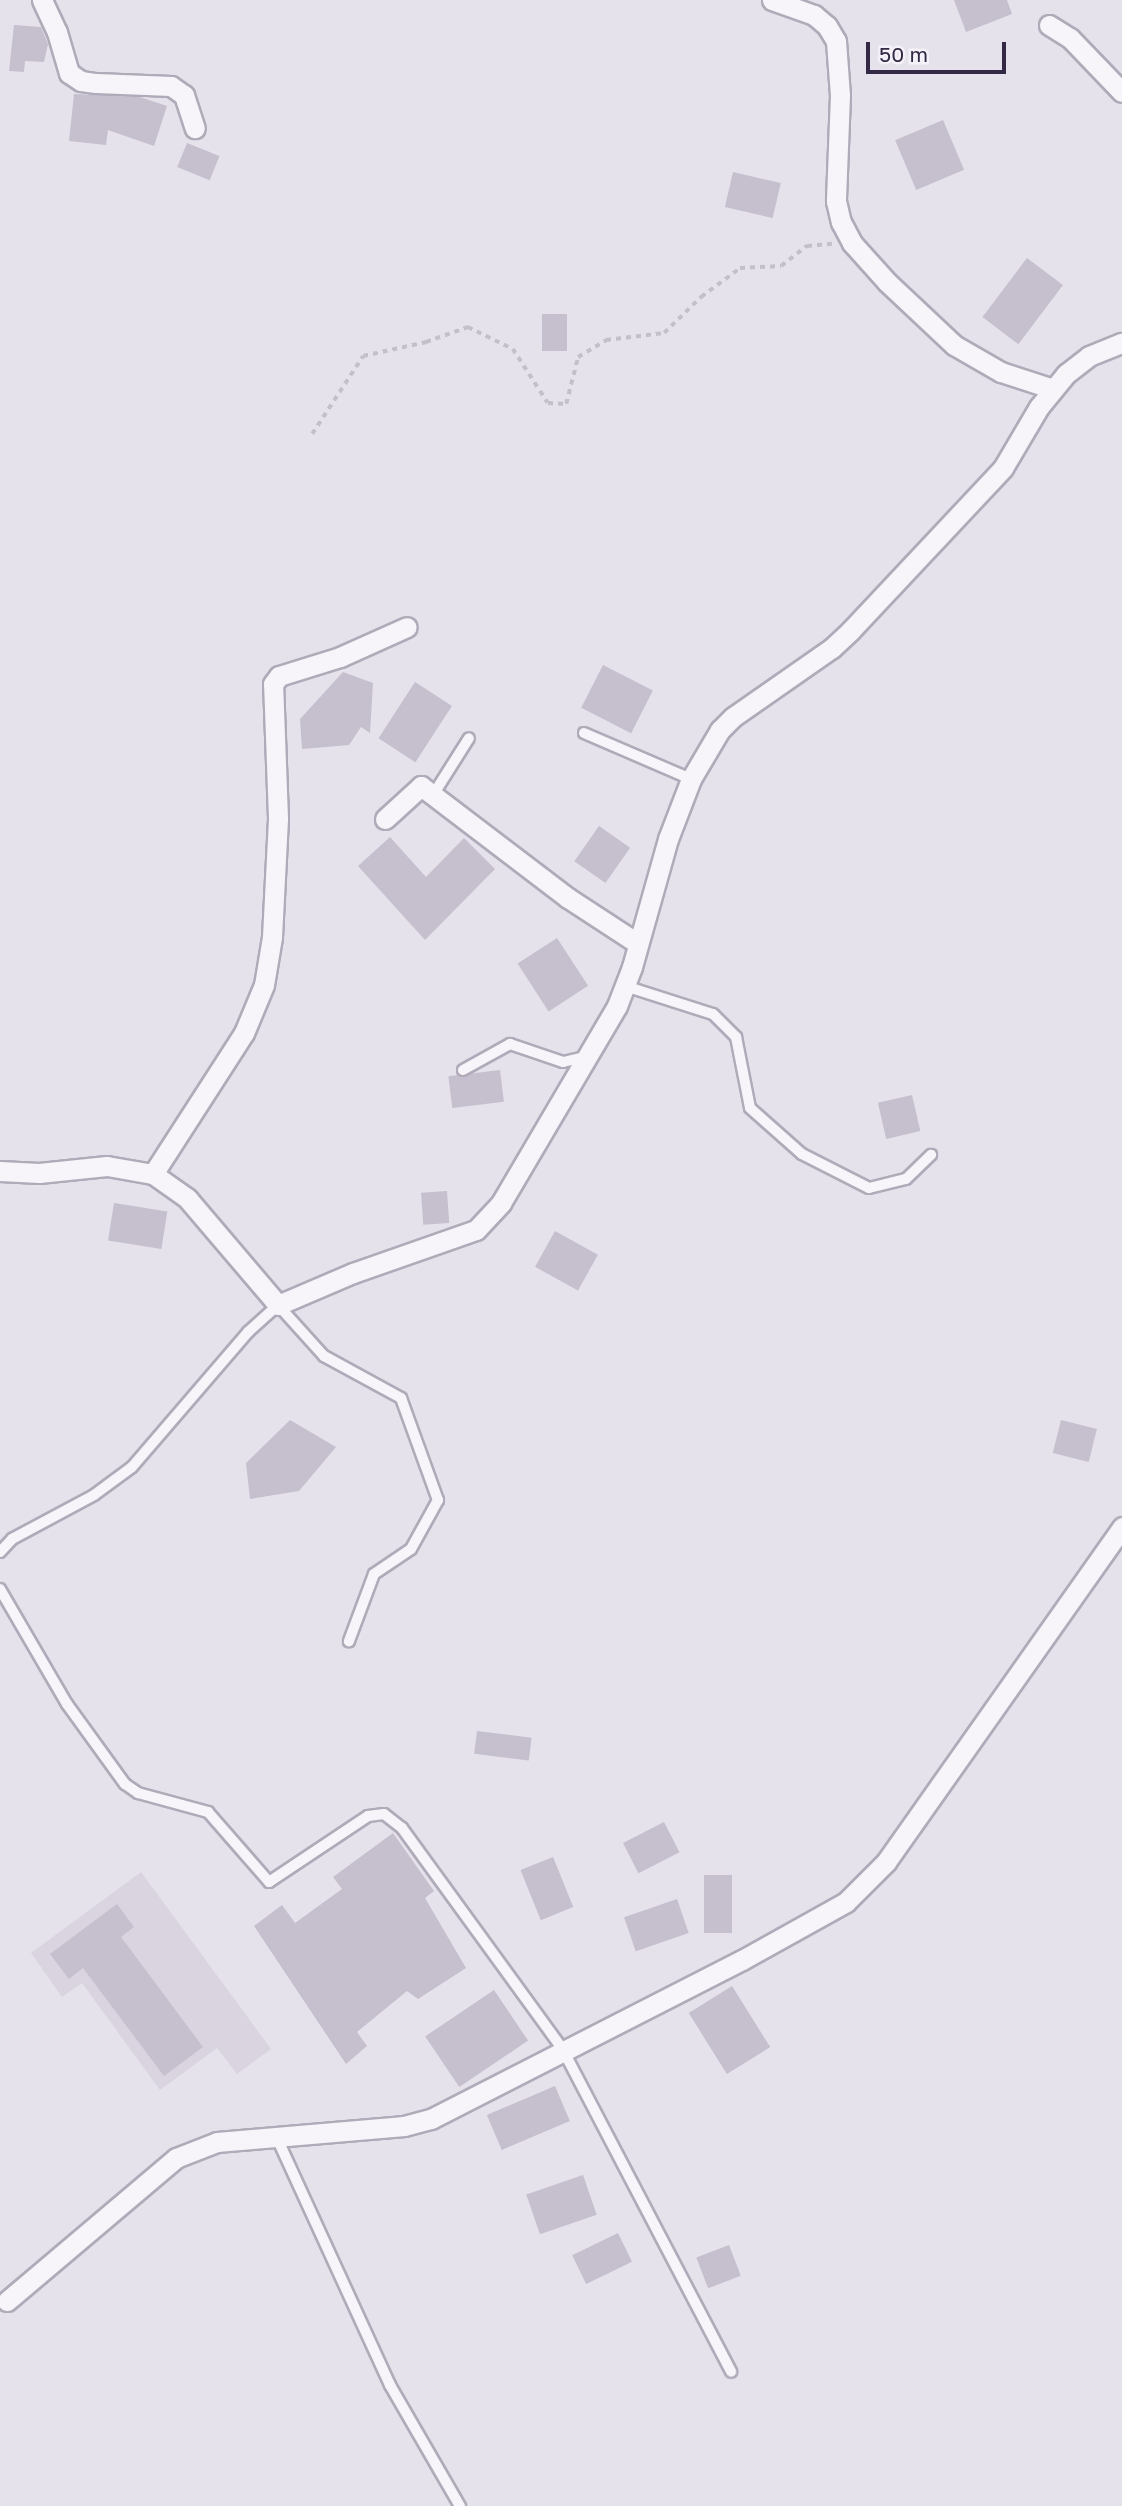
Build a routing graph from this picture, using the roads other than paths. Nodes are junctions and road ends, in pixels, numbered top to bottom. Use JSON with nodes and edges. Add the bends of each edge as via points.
{"nodes":[{"id":1,"x":42,"y":0,"type":"edge"},
{"id":2,"x":772,"y":0,"type":"edge"},
{"id":3,"x":1049,"y":25,"type":"dead end"},
{"id":4,"x":1122,"y":92,"type":"edge"},
{"id":5,"x":195,"y":128,"type":"dead end"},
{"id":6,"x":1122,"y":343,"type":"edge"},
{"id":7,"x":1053,"y":388,"type":"junction"},
{"id":8,"x":407,"y":627,"type":"dead end"},
{"id":9,"x":584,"y":733,"type":"dead end"},
{"id":10,"x":469,"y":738,"type":"dead end"},
{"id":11,"x":691,"y":779,"type":"junction"},
{"id":12,"x":433,"y":795,"type":"junction"},
{"id":13,"x":384,"y":818,"type":"dead end"},
{"id":14,"x":637,"y":943,"type":"junction"},
{"id":15,"x":625,"y":986,"type":"junction"},
{"id":16,"x":585,"y":1057,"type":"junction"},
{"id":17,"x":463,"y":1070,"type":"dead end"},
{"id":18,"x":931,"y":1154,"type":"dead end"},
{"id":19,"x":0,"y":1171,"type":"edge"},
{"id":20,"x":153,"y":1174,"type":"junction"},
{"id":21,"x":278,"y":1305,"type":"junction"},
{"id":22,"x":1122,"y":1527,"type":"edge"},
{"id":23,"x":0,"y":1552,"type":"edge"},
{"id":24,"x":0,"y":1588,"type":"edge"},
{"id":25,"x":349,"y":1641,"type":"dead end"},
{"id":26,"x":563,"y":2050,"type":"junction"},
{"id":27,"x":276,"y":2136,"type":"junction"},
{"id":28,"x":8,"y":2301,"type":"dead end"},
{"id":29,"x":731,"y":2372,"type":"dead end"},
{"id":30,"x":460,"y":2506,"type":"edge"}],
"edges":[{"from":1,"to":5,"type":"street","via":[[69,73],[96,83],[170,86],[184,95]]},
{"from":2,"to":7,"type":"street","via":[[814,15],[836,41],[840,94],[836,201],[852,243],[954,345],[1001,372]]},
{"from":3,"to":4,"type":"street","via":[[1079,46]]},
{"from":6,"to":7,"type":"street","via":[[1076,365]]},
{"from":7,"to":11,"type":"street","via":[[1003,468],[841,639],[733,717]]},
{"from":8,"to":20,"type":"street","via":[[327,662],[287,673],[273,684],[278,818],[272,937],[264,985],[237,1045]]},
{"from":9,"to":11,"type":"lane"},
{"from":10,"to":12,"type":"lane"},
{"from":11,"to":14,"type":"street"},
{"from":12,"to":13,"type":"street","via":[[421,786]]},
{"from":12,"to":14,"type":"street","via":[[568,898]]},
{"from":14,"to":15,"type":"street"},
{"from":15,"to":16,"type":"street"},
{"from":15,"to":18,"type":"lane","via":[[713,1014],[736,1037],[750,1108],[802,1154],[869,1188],[906,1179]]},
{"from":16,"to":17,"type":"lane","via":[[563,1062],[510,1044]]},
{"from":16,"to":21,"type":"street","via":[[501,1203],[476,1230]]},
{"from":19,"to":20,"type":"street","via":[[39,1173],[107,1166]]},
{"from":20,"to":21,"type":"street","via":[[187,1198]]},
{"from":21,"to":23,"type":"lane","via":[[248,1332],[132,1467],[94,1495],[12,1539]]},
{"from":21,"to":25,"type":"lane","via":[[324,1356],[401,1398],[438,1500],[411,1549],[374,1574]]},
{"from":22,"to":26,"type":"street","via":[[910,1830],[863,1889],[803,1928]]},
{"from":24,"to":26,"type":"lane","via":[[67,1704],[125,1784],[138,1793],[201,1808],[215,1817],[269,1882],[368,1816],[384,1814],[402,1828]]},
{"from":26,"to":27,"type":"street","via":[[431,2119],[404,2126]]},
{"from":26,"to":29,"type":"lane"},
{"from":27,"to":28,"type":"street","via":[[216,2142],[176,2158]]},
{"from":27,"to":30,"type":"lane","via":[[390,2385]]}]}
